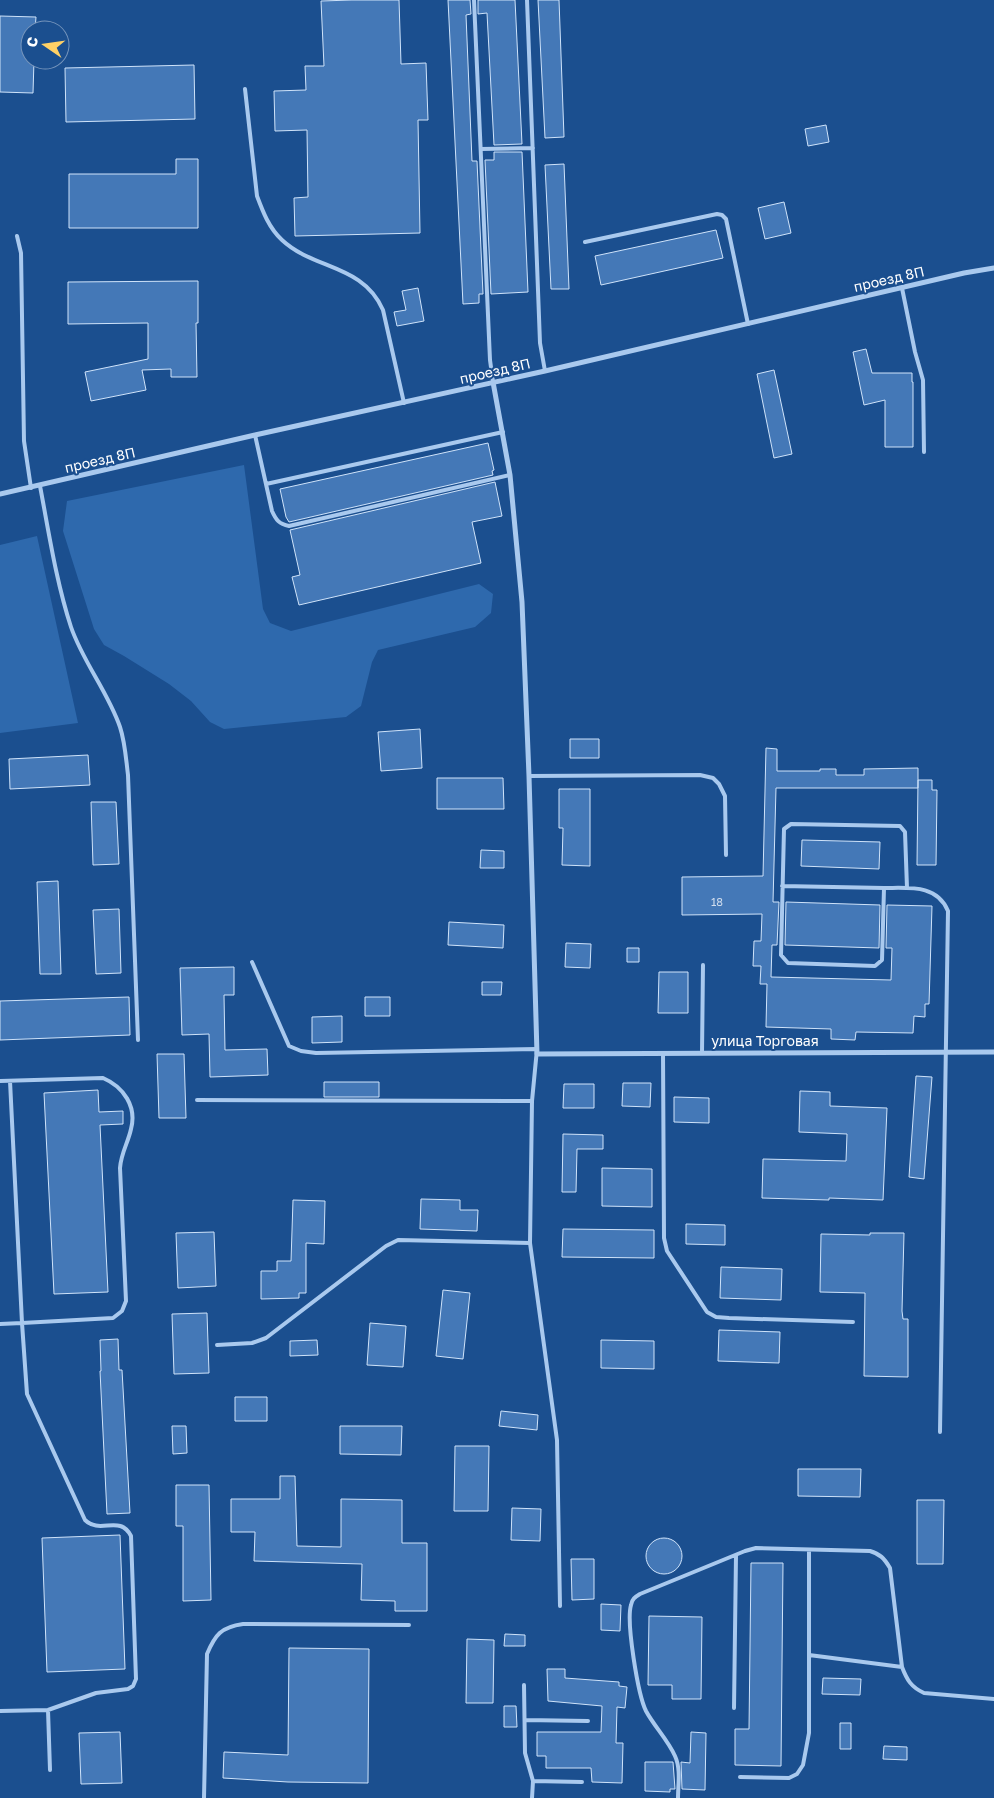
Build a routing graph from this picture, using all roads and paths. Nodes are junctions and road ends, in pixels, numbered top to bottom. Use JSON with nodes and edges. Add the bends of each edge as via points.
{"nodes":[{"id":1,"x":474,"y":0,"type":"edge"},
{"id":2,"x":527,"y":0,"type":"edge"},
{"id":3,"x":246,"y":89,"type":"dead end"},
{"id":4,"x":532,"y":148,"type":"junction"},
{"id":5,"x":481,"y":150,"type":"junction"},
{"id":6,"x":17,"y":236,"type":"dead end"},
{"id":7,"x":585,"y":242,"type":"dead end"},
{"id":8,"x":994,"y":268,"type":"edge"},
{"id":9,"x":902,"y":288,"type":"junction"},
{"id":10,"x":748,"y":324,"type":"junction"},
{"id":11,"x":544,"y":371,"type":"junction"},
{"id":12,"x":494,"y":382,"type":"junction"},
{"id":13,"x":404,"y":403,"type":"junction"},
{"id":14,"x":503,"y":432,"type":"junction"},
{"id":15,"x":255,"y":435,"type":"junction"},
{"id":16,"x":924,"y":452,"type":"dead end"},
{"id":17,"x":510,"y":475,"type":"junction"},
{"id":18,"x":266,"y":484,"type":"junction"},
{"id":19,"x":40,"y":486,"type":"junction"},
{"id":20,"x":31,"y":488,"type":"junction"},
{"id":21,"x":0,"y":494,"type":"edge"},
{"id":22,"x":529,"y":776,"type":"junction"},
{"id":23,"x":726,"y":855,"type":"dead end"},
{"id":24,"x":782,"y":886,"type":"junction"},
{"id":25,"x":884,"y":888,"type":"junction"},
{"id":26,"x":907,"y":888,"type":"junction"},
{"id":27,"x":252,"y":962,"type":"dead end"},
{"id":28,"x":702,"y":965,"type":"dead end"},
{"id":29,"x":138,"y":1040,"type":"dead end"},
{"id":30,"x":537,"y":1051,"type":"junction"},
{"id":31,"x":947,"y":1052,"type":"junction"},
{"id":32,"x":994,"y":1052,"type":"edge"},
{"id":33,"x":663,"y":1053,"type":"junction"},
{"id":34,"x":702,"y":1053,"type":"junction"},
{"id":35,"x":0,"y":1081,"type":"edge"},
{"id":36,"x":10,"y":1081,"type":"junction"},
{"id":37,"x":197,"y":1100,"type":"dead end"},
{"id":38,"x":532,"y":1101,"type":"junction"},
{"id":39,"x":530,"y":1243,"type":"junction"},
{"id":40,"x":853,"y":1322,"type":"dead end"},
{"id":41,"x":22,"y":1323,"type":"junction"},
{"id":42,"x":0,"y":1324,"type":"edge"},
{"id":43,"x":217,"y":1345,"type":"dead end"},
{"id":44,"x":940,"y":1432,"type":"dead end"},
{"id":45,"x":809,"y":1550,"type":"junction"},
{"id":46,"x":736,"y":1554,"type":"junction"},
{"id":47,"x":560,"y":1606,"type":"dead end"},
{"id":48,"x":409,"y":1625,"type":"dead end"},
{"id":49,"x":809,"y":1655,"type":"junction"},
{"id":50,"x":902,"y":1667,"type":"junction"},
{"id":51,"x":524,"y":1685,"type":"dead end"},
{"id":52,"x":994,"y":1699,"type":"edge"},
{"id":53,"x":734,"y":1708,"type":"dead end"},
{"id":54,"x":48,"y":1710,"type":"junction"},
{"id":55,"x":0,"y":1711,"type":"edge"},
{"id":56,"x":524,"y":1720,"type":"junction"},
{"id":57,"x":588,"y":1720,"type":"dead end"},
{"id":58,"x":50,"y":1770,"type":"dead end"},
{"id":59,"x":740,"y":1776,"type":"dead end"},
{"id":60,"x":533,"y":1781,"type":"junction"},
{"id":61,"x":582,"y":1782,"type":"dead end"},
{"id":62,"x":204,"y":1798,"type":"edge"},
{"id":63,"x":532,"y":1798,"type":"edge"},
{"id":64,"x":678,"y":1798,"type":"edge"}],
"edges":[{"from":1,"to":5,"type":"lane"},
{"from":2,"to":4,"type":"lane"},
{"from":3,"to":13,"type":"lane","via":[[257,196],[272,230],[304,254],[355,278],[378,298]]},
{"from":4,"to":5,"type":"lane"},
{"from":4,"to":11,"type":"lane"},
{"from":5,"to":12,"type":"lane","via":[[490,360]]},
{"from":6,"to":20,"type":"lane","via":[[21,253],[24,442]]},
{"from":7,"to":10,"type":"lane","via":[[722,215],[726,219]]},
{"from":8,"to":9,"type":"street","name":"проезд 8П"},
{"from":9,"to":10,"type":"street","name":"проезд 8П"},
{"from":9,"to":16,"type":"lane","via":[[923,380]]},
{"from":10,"to":11,"type":"street","name":"проезд 8П"},
{"from":11,"to":12,"type":"street","name":"проезд 8П"},
{"from":12,"to":13,"type":"street","name":"проезд 8П"},
{"from":12,"to":14,"type":"street"},
{"from":13,"to":15,"type":"street","name":"проезд 8П"},
{"from":14,"to":17,"type":"street"},
{"from":14,"to":18,"type":"lane"},
{"from":15,"to":18,"type":"lane"},
{"from":15,"to":19,"type":"street","name":"проезд 8П"},
{"from":17,"to":18,"type":"lane","via":[[289,526],[276,520]]},
{"from":17,"to":22,"type":"street","via":[[522,602]]},
{"from":19,"to":20,"type":"street","name":"проезд 8П"},
{"from":19,"to":29,"type":"lane","via":[[71,628],[116,718],[125,748]]},
{"from":20,"to":21,"type":"street","name":"проезд 8П"},
{"from":22,"to":23,"type":"lane","via":[[700,775],[713,778],[725,796]]},
{"from":22,"to":30,"type":"street"},
{"from":24,"to":25,"type":"lane"},
{"from":24,"to":25,"type":"lane","via":[[781,955],[788,963],[875,966],[882,960]]},
{"from":24,"to":26,"type":"lane","via":[[784,829],[791,824],[900,826],[905,832]]},
{"from":25,"to":26,"type":"lane"},
{"from":26,"to":31,"type":"lane","via":[[936,894],[948,911]]},
{"from":27,"to":30,"type":"lane","via":[[289,1046],[300,1051]]},
{"from":28,"to":34,"type":"lane"},
{"from":30,"to":33,"type":"street","name":"улица Торговая"},
{"from":30,"to":38,"type":"lane"},
{"from":31,"to":32,"type":"street","name":"улица Торговая"},
{"from":31,"to":34,"type":"street","name":"улица Торговая"},
{"from":31,"to":44,"type":"lane"},
{"from":33,"to":34,"type":"street","name":"улица Торговая"},
{"from":33,"to":40,"type":"lane","via":[[664,1238],[667,1251],[707,1312],[729,1318]]},
{"from":35,"to":36,"type":"lane"},
{"from":36,"to":41,"type":"lane"},
{"from":36,"to":41,"type":"lane","via":[[103,1078],[123,1090],[132,1120],[120,1168],[126,1301],[122,1311],[113,1318]]},
{"from":37,"to":38,"type":"lane"},
{"from":38,"to":39,"type":"lane"},
{"from":39,"to":43,"type":"lane","via":[[398,1240],[266,1338],[252,1343]]},
{"from":39,"to":47,"type":"lane","via":[[557,1440]]},
{"from":41,"to":42,"type":"lane"},
{"from":41,"to":54,"type":"lane","via":[[27,1394],[85,1520],[95,1526],[122,1525],[128,1528],[131,1536],[136,1679],[133,1686],[96,1693]]},
{"from":45,"to":46,"type":"lane","via":[[756,1548]]},
{"from":45,"to":49,"type":"lane"},
{"from":45,"to":50,"type":"lane","via":[[870,1551],[885,1559],[890,1568]]},
{"from":46,"to":53,"type":"lane"},
{"from":46,"to":64,"type":"lane","via":[[640,1594],[631,1605],[630,1625],[642,1698],[675,1756]]},
{"from":48,"to":62,"type":"lane","via":[[243,1624],[228,1626],[220,1632],[207,1654]]},
{"from":49,"to":50,"type":"lane"},
{"from":49,"to":59,"type":"lane","via":[[809,1733],[803,1765],[797,1774],[789,1778]]},
{"from":50,"to":52,"type":"lane","via":[[906,1680],[924,1693]]},
{"from":51,"to":56,"type":"lane"},
{"from":54,"to":55,"type":"lane"},
{"from":54,"to":58,"type":"lane"},
{"from":56,"to":57,"type":"lane"},
{"from":56,"to":60,"type":"lane","via":[[525,1753]]},
{"from":60,"to":61,"type":"lane"},
{"from":60,"to":63,"type":"lane"}]}
